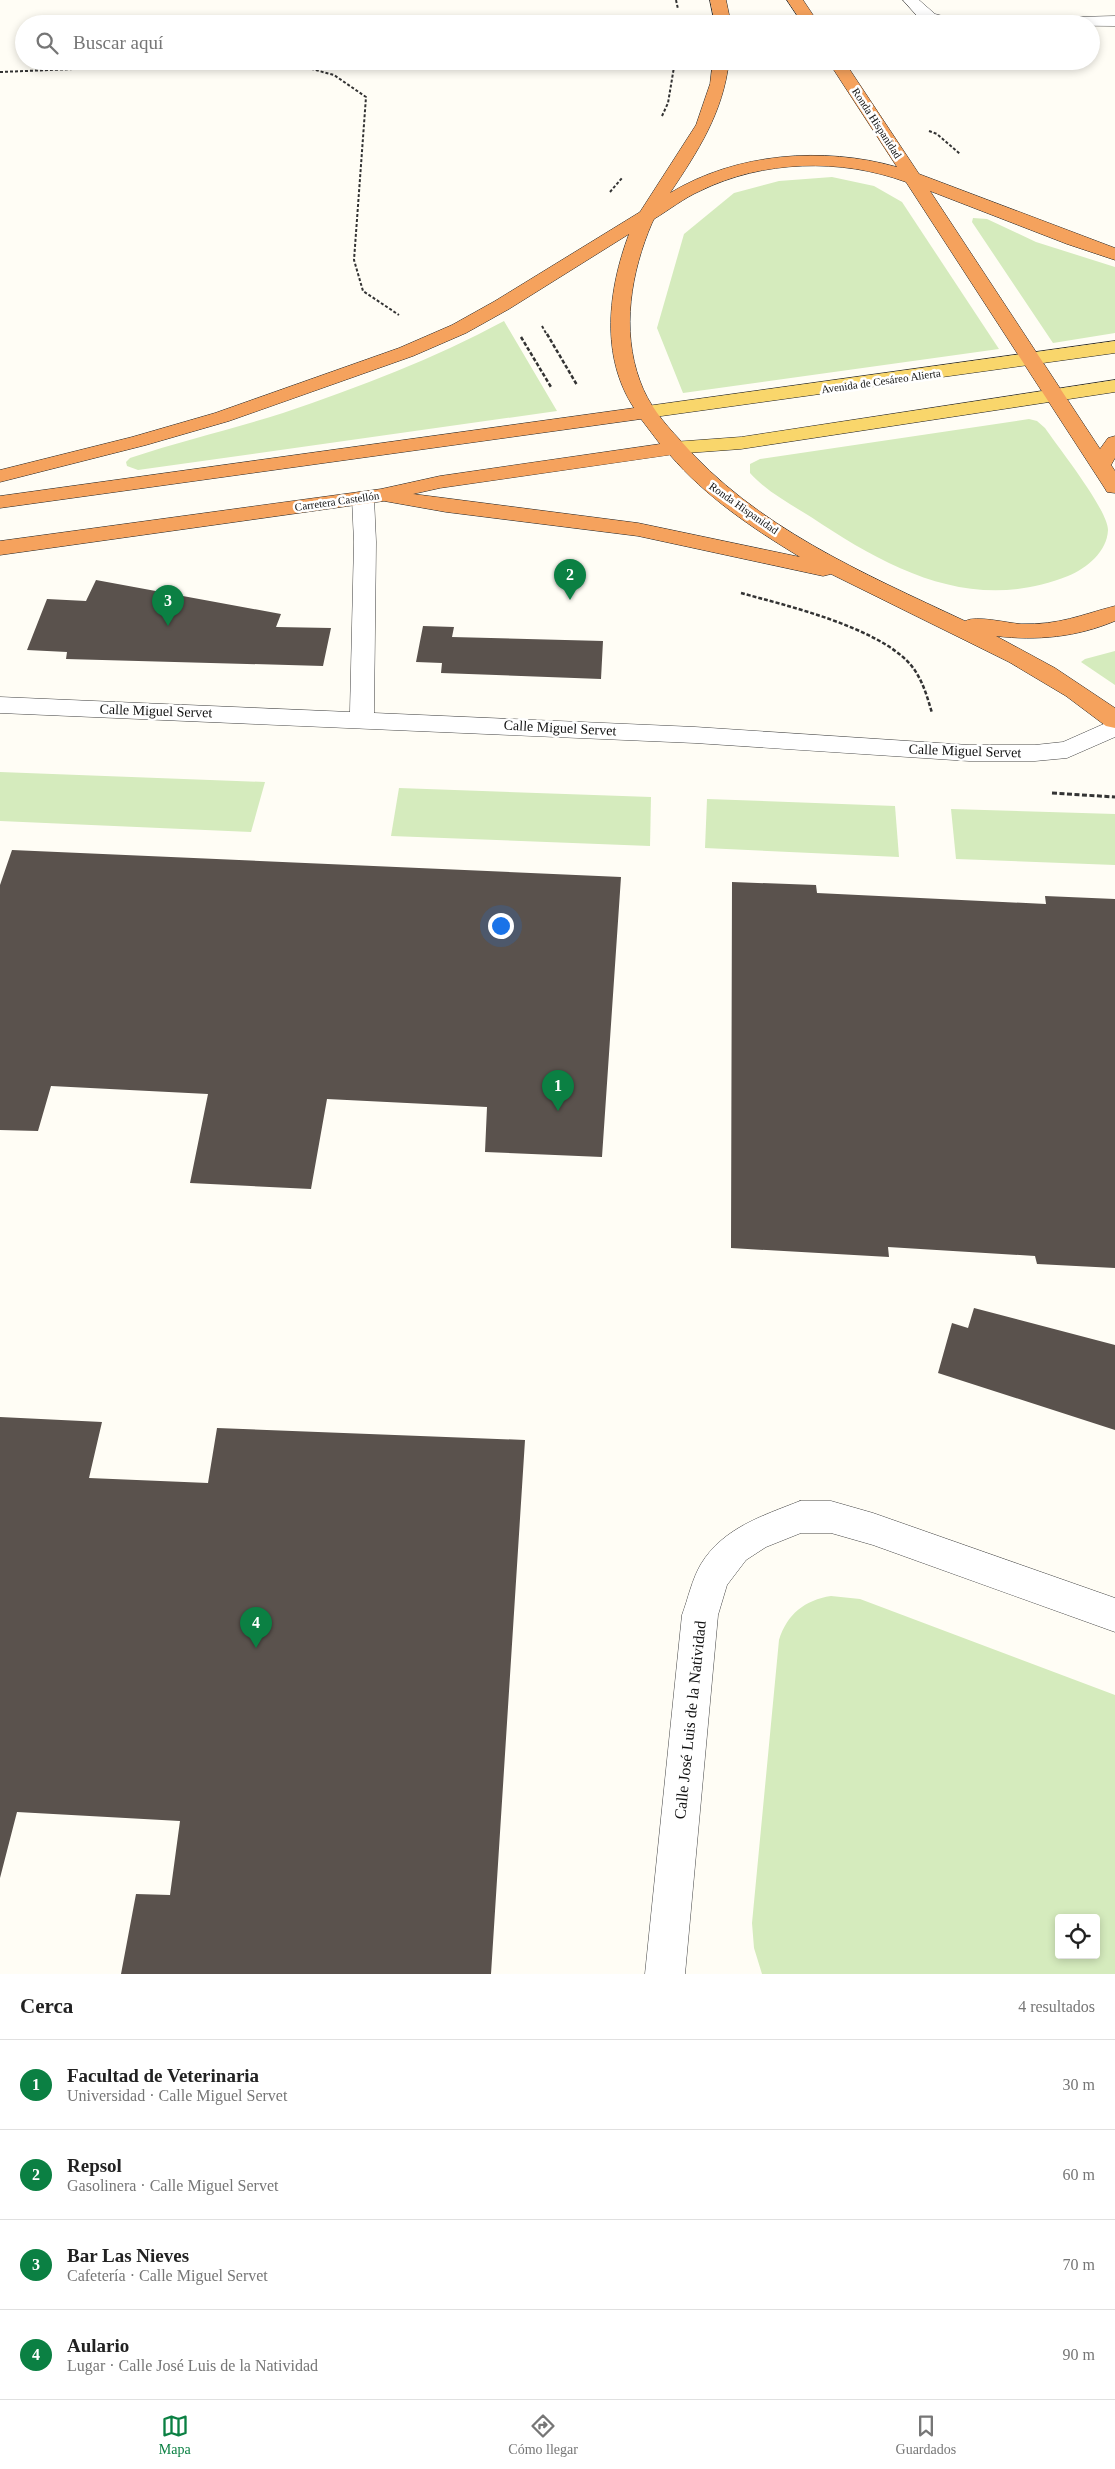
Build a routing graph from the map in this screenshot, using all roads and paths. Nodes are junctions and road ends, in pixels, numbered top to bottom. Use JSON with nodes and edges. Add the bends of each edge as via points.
{"nodes":[{"id":1,"x":718,"y":0,"type":"edge"},
{"id":2,"x":795,"y":0,"type":"edge"},
{"id":3,"x":910,"y":0,"type":"edge"},
{"id":4,"x":721,"y":15,"type":"edge"},
{"id":5,"x":804,"y":15,"type":"edge"},
{"id":6,"x":924,"y":15,"type":"edge"},
{"id":7,"x":1100,"y":21,"type":"edge"},
{"id":8,"x":1115,"y":21,"type":"edge"},
{"id":9,"x":50,"y":70,"type":"edge"},
{"id":10,"x":318,"y":70,"type":"edge"},
{"id":11,"x":674,"y":70,"type":"edge"},
{"id":12,"x":721,"y":70,"type":"edge"},
{"id":13,"x":842,"y":70,"type":"edge"},
{"id":14,"x":0,"y":72,"type":"edge"},
{"id":15,"x":661,"y":118,"type":"dead end"},
{"id":16,"x":628,"y":171,"type":"dead end"},
{"id":17,"x":914,"y":178,"type":"junction"},
{"id":18,"x":609,"y":192,"type":"dead end"},
{"id":19,"x":644,"y":220,"type":"junction"},
{"id":20,"x":1115,"y":254,"type":"edge"},
{"id":21,"x":518,"y":332,"type":"dead end"},
{"id":22,"x":437,"y":339,"type":"junction"},
{"id":23,"x":1115,"y":347,"type":"edge"},
{"id":24,"x":1031,"y":360,"type":"junction"},
{"id":25,"x":1115,"y":386,"type":"edge"},
{"id":26,"x":552,"y":389,"type":"dead end"},
{"id":27,"x":1054,"y":396,"type":"junction"},
{"id":28,"x":647,"y":412,"type":"junction"},
{"id":29,"x":1115,"y":442,"type":"edge"},
{"id":30,"x":673,"y":448,"type":"junction"},
{"id":31,"x":1100,"y":465,"type":"junction"},
{"id":32,"x":0,"y":476,"type":"edge"},
{"id":33,"x":1115,"y":487,"type":"edge"},
{"id":34,"x":372,"y":496,"type":"junction"},
{"id":35,"x":0,"y":502,"type":"edge"},
{"id":36,"x":0,"y":548,"type":"edge"},
{"id":37,"x":844,"y":574,"type":"junction"},
{"id":38,"x":733,"y":590,"type":"dead end"},
{"id":39,"x":1115,"y":613,"type":"edge"},
{"id":40,"x":936,"y":616,"type":"junction"},
{"id":41,"x":0,"y":705,"type":"edge"},
{"id":42,"x":934,"y":716,"type":"dead end"},
{"id":43,"x":362,"y":720,"type":"junction"},
{"id":44,"x":1115,"y":720,"type":"edge"},
{"id":45,"x":1115,"y":727,"type":"edge"},
{"id":46,"x":1115,"y":1615,"type":"edge"},
{"id":47,"x":665,"y":1974,"type":"edge"}],
"edges":[{"from":1,"to":4,"type":"highway"},
{"from":2,"to":5,"type":"highway"},
{"from":3,"to":6,"type":"street"},
{"from":7,"to":8,"type":"street"},
{"from":9,"to":14,"type":"path"},
{"from":10,"to":22,"type":"path","via":[[334,74],[366,97],[354,260],[363,291]]},
{"from":11,"to":15,"type":"path","via":[[668,103]]},
{"from":12,"to":19,"type":"highway","name":"Ronda Hispanidad","via":[[702,131]]},
{"from":13,"to":17,"type":"highway","name":"Ronda Hispanidad"},
{"from":16,"to":18,"type":"path"},
{"from":17,"to":19,"type":"highway","via":[[860,164],[833,161],[771,164],[724,174],[669,201]]},
{"from":17,"to":20,"type":"highway","via":[[1073,241]]},
{"from":17,"to":24,"type":"highway","name":"Ronda Hispanidad"},
{"from":19,"to":22,"type":"highway","via":[[502,305]]},
{"from":19,"to":28,"type":"highway","name":"Ronda Hispanidad","via":[[624,284],[621,326],[622,352],[629,379]]},
{"from":21,"to":26,"type":"path"},
{"from":22,"to":32,"type":"highway","via":[[349,374],[222,417]]},
{"from":23,"to":24,"type":"main road","name":"Avenida de Cesáreo Alierta"},
{"from":24,"to":27,"type":"highway","name":"Ronda Hispanidad"},
{"from":24,"to":28,"type":"main road","name":"Avenida de Cesáreo Alierta"},
{"from":25,"to":27,"type":"main road"},
{"from":27,"to":30,"type":"main road","via":[[742,443]]},
{"from":27,"to":31,"type":"highway","name":"Ronda Hispanidad"},
{"from":28,"to":30,"type":"highway","name":"Ronda Hispanidad"},
{"from":28,"to":35,"type":"highway"},
{"from":29,"to":31,"type":"highway"},
{"from":30,"to":34,"type":"highway","name":"Carretera Castellón","via":[[440,482]]},
{"from":30,"to":37,"type":"highway","name":"Ronda Hispanidad","via":[[732,502]]},
{"from":31,"to":33,"type":"highway","name":"Ronda Hispanidad"},
{"from":34,"to":36,"type":"highway","name":"Carretera Castellón"},
{"from":34,"to":37,"type":"highway","via":[[613,525]]},
{"from":34,"to":43,"type":"street","via":[[365,542]]},
{"from":37,"to":40,"type":"highway","name":"Ronda Hispanidad"},
{"from":38,"to":42,"type":"path","via":[[810,615],[889,648],[905,658],[924,684]]},
{"from":39,"to":40,"type":"highway","via":[[1051,631],[1016,632]]},
{"from":40,"to":44,"type":"highway","name":"Ronda Hispanidad","via":[[1048,675]]},
{"from":41,"to":43,"type":"street","name":"Calle Miguel Servet"},
{"from":43,"to":45,"type":"street","name":"Calle Miguel Servet","via":[[695,735],[969,753],[1067,750]]},
{"from":46,"to":47,"type":"street","name":"Calle José Luis de la Natividad","via":[[831,1517],[800,1517],[754,1536],[734,1549],[713,1576],[700,1615]]}]}
